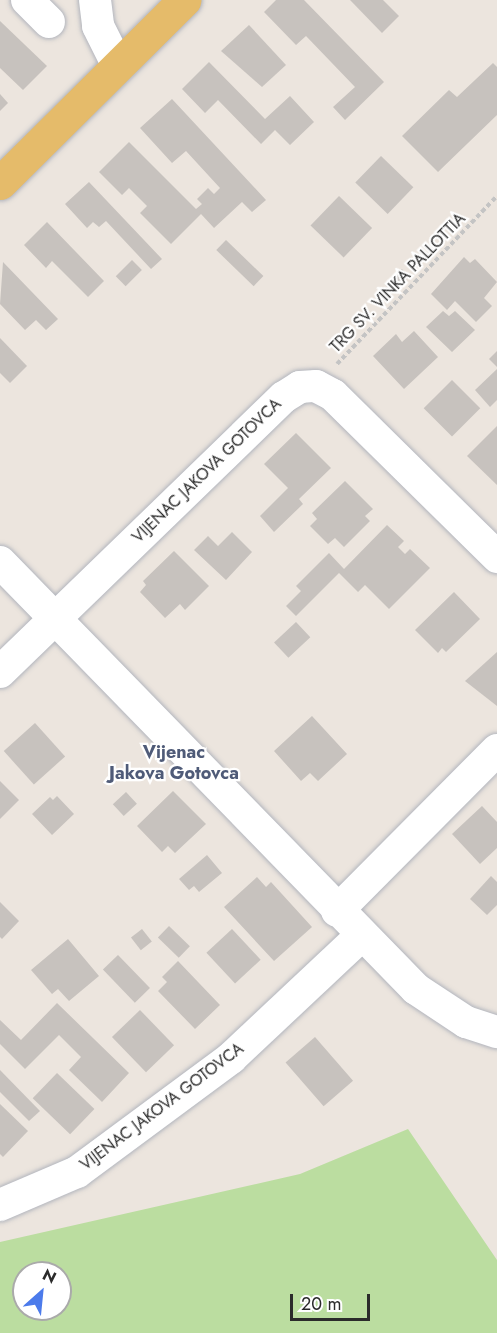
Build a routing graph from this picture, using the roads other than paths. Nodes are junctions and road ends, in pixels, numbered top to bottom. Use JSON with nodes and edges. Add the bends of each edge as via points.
{"nodes":[{"id":1,"x":27,"y":0,"type":"edge"},
{"id":2,"x":95,"y":0,"type":"edge"},
{"id":3,"x":184,"y":0,"type":"edge"},
{"id":4,"x":49,"y":22,"type":"dead end"},
{"id":5,"x":118,"y":66,"type":"junction"},
{"id":6,"x":0,"y":183,"type":"edge"},
{"id":7,"x":497,"y":557,"type":"edge"},
{"id":8,"x":0,"y":562,"type":"edge"},
{"id":9,"x":55,"y":618,"type":"junction"},
{"id":10,"x":0,"y":672,"type":"edge"},
{"id":11,"x":497,"y":750,"type":"edge"},
{"id":12,"x":337,"y":911,"type":"junction"},
{"id":13,"x":361,"y":936,"type":"junction"},
{"id":14,"x":497,"y":1032,"type":"edge"},
{"id":15,"x":0,"y":1205,"type":"edge"}],
"edges":[{"from":1,"to":4,"type":"street"},
{"from":2,"to":5,"type":"street","via":[[98,26]]},
{"from":3,"to":5,"type":"main road"},
{"from":5,"to":6,"type":"main road"},
{"from":7,"to":9,"type":"street","name":"VIJENAC JAKOVA GOTOVCA","via":[[333,395],[316,386],[300,387],[284,397]]},
{"from":8,"to":9,"type":"street"},
{"from":9,"to":10,"type":"street","name":"VIJENAC JAKOVA GOTOVCA"},
{"from":9,"to":12,"type":"street"},
{"from":11,"to":12,"type":"street"},
{"from":12,"to":13,"type":"street"},
{"from":13,"to":14,"type":"street","via":[[416,989],[466,1022]]},
{"from":13,"to":15,"type":"street","name":"VIJENAC JAKOVA GOTOVCA","via":[[231,1059],[77,1172]]}]}
